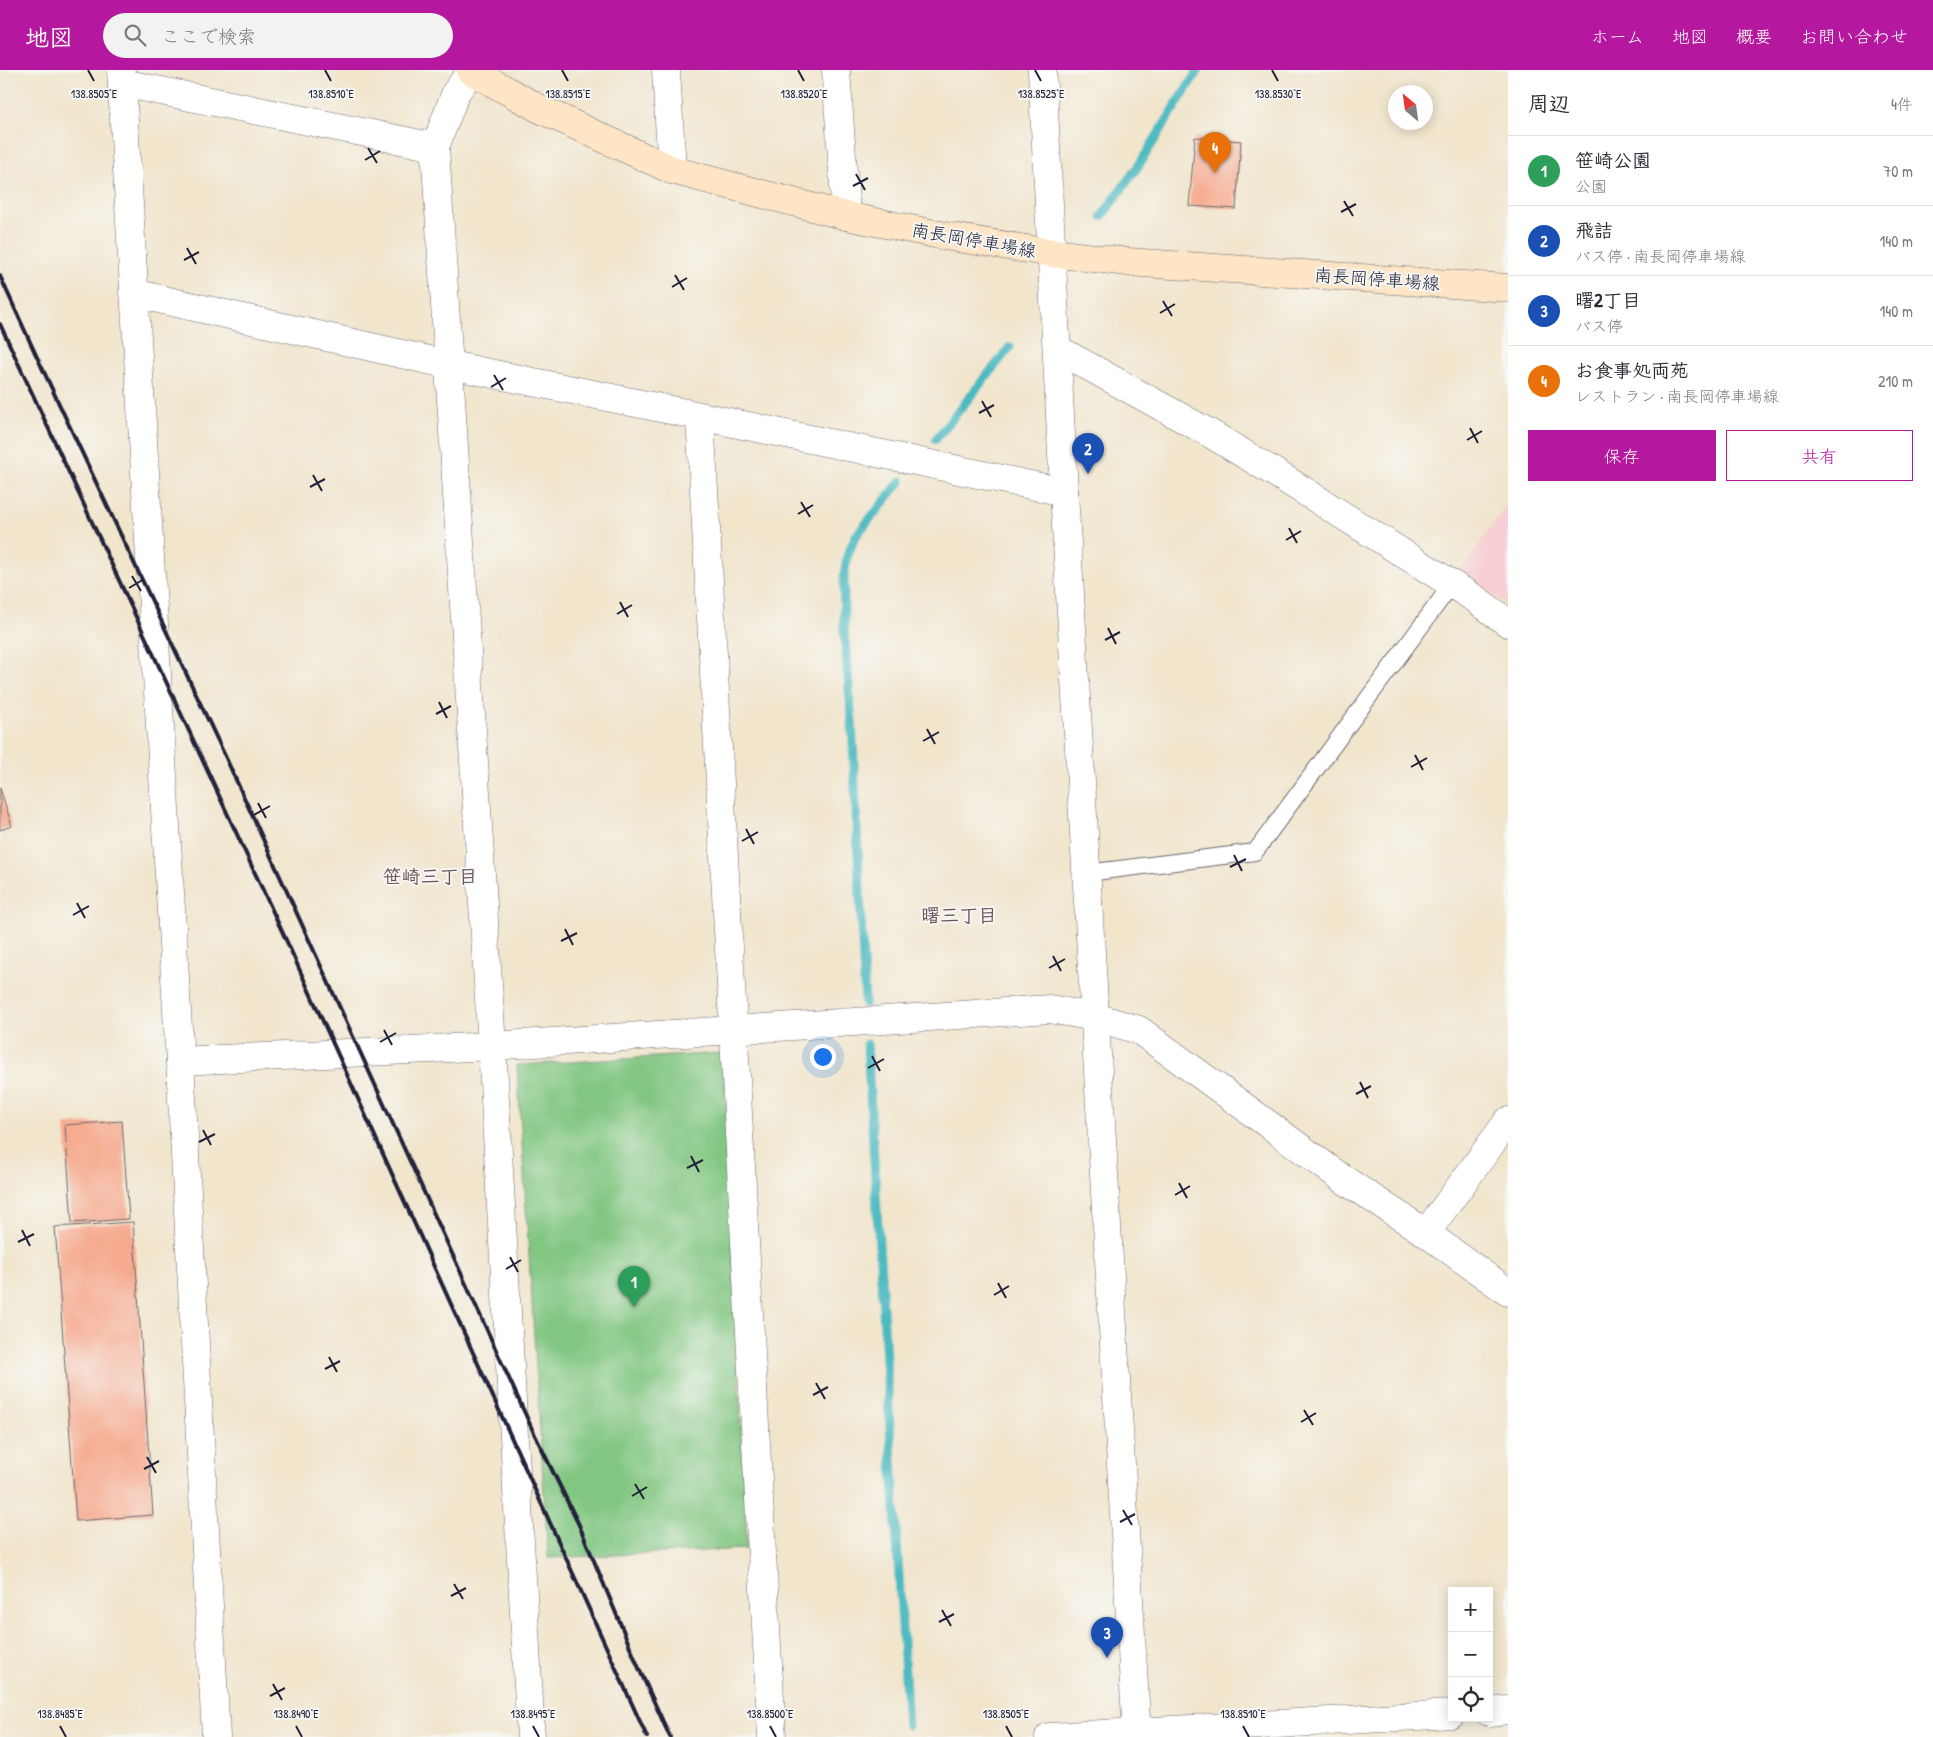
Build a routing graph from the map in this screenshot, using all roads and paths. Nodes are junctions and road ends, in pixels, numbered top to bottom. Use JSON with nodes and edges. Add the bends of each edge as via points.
{"nodes":[{"id":1,"x":471,"y":70,"type":"edge"},
{"id":2,"x":666,"y":70,"type":"edge"},
{"id":3,"x":836,"y":70,"type":"edge"},
{"id":4,"x":1042,"y":70,"type":"edge"},
{"id":5,"x":121,"y":76,"type":"edge"},
{"id":6,"x":435,"y":147,"type":"junction"},
{"id":7,"x":672,"y":170,"type":"junction"},
{"id":8,"x":846,"y":216,"type":"junction"},
{"id":9,"x":1052,"y":253,"type":"junction"},
{"id":10,"x":1508,"y":288,"type":"edge"},
{"id":11,"x":133,"y":293,"type":"junction"},
{"id":12,"x":1057,"y":349,"type":"junction"},
{"id":13,"x":450,"y":366,"type":"junction"},
{"id":14,"x":700,"y":416,"type":"junction"},
{"id":15,"x":1064,"y":492,"type":"junction"},
{"id":16,"x":1452,"y":584,"type":"junction"},
{"id":17,"x":1508,"y":623,"type":"edge"},
{"id":18,"x":1087,"y":873,"type":"junction"},
{"id":19,"x":1095,"y":1017,"type":"junction"},
{"id":20,"x":735,"y":1031,"type":"junction"},
{"id":21,"x":492,"y":1046,"type":"junction"},
{"id":22,"x":180,"y":1061,"type":"junction"},
{"id":23,"x":1508,"y":1121,"type":"edge"},
{"id":24,"x":1426,"y":1234,"type":"junction"},
{"id":25,"x":1508,"y":1292,"type":"edge"},
{"id":26,"x":1508,"y":1710,"type":"edge"},
{"id":27,"x":1493,"y":1712,"type":"edge"},
{"id":28,"x":1448,"y":1715,"type":"edge"},
{"id":29,"x":1379,"y":1727,"type":"edge"},
{"id":30,"x":1137,"y":1734,"type":"edge"},
{"id":31,"x":216,"y":1737,"type":"edge"},
{"id":32,"x":531,"y":1737,"type":"edge"},
{"id":33,"x":772,"y":1737,"type":"edge"},
{"id":34,"x":1048,"y":1737,"type":"edge"}],
"edges":[{"from":1,"to":6,"type":"street","via":[[456,92]]},
{"from":1,"to":7,"type":"main road","name":"南長岡停車場線","via":[[540,109]]},
{"from":2,"to":7,"type":"street"},
{"from":3,"to":8,"type":"street"},
{"from":4,"to":9,"type":"street"},
{"from":5,"to":6,"type":"street"},
{"from":5,"to":11,"type":"street"},
{"from":6,"to":13,"type":"street"},
{"from":7,"to":8,"type":"main road","name":"南長岡停車場線"},
{"from":8,"to":9,"type":"main road","name":"南長岡停車場線"},
{"from":9,"to":10,"type":"main road","name":"南長岡停車場線","via":[[1128,262]]},
{"from":9,"to":12,"type":"street"},
{"from":11,"to":13,"type":"street"},
{"from":11,"to":22,"type":"street"},
{"from":12,"to":15,"type":"street"},
{"from":12,"to":16,"type":"street","via":[[1227,444]]},
{"from":13,"to":14,"type":"street"},
{"from":13,"to":21,"type":"street"},
{"from":14,"to":15,"type":"street"},
{"from":14,"to":20,"type":"street"},
{"from":15,"to":18,"type":"street"},
{"from":16,"to":17,"type":"street"},
{"from":16,"to":18,"type":"lane","via":[[1255,852]]},
{"from":18,"to":19,"type":"street"},
{"from":19,"to":20,"type":"street","via":[[1050,1009]]},
{"from":19,"to":24,"type":"street","via":[[1138,1030],[1343,1179]]},
{"from":19,"to":30,"type":"street"},
{"from":20,"to":21,"type":"street"},
{"from":20,"to":33,"type":"street"},
{"from":21,"to":22,"type":"street"},
{"from":21,"to":32,"type":"street"},
{"from":22,"to":31,"type":"street"},
{"from":23,"to":24,"type":"street"},
{"from":24,"to":25,"type":"street"},
{"from":26,"to":27,"type":"street"},
{"from":28,"to":29,"type":"street"},
{"from":29,"to":30,"type":"street"},
{"from":30,"to":34,"type":"street"}]}
